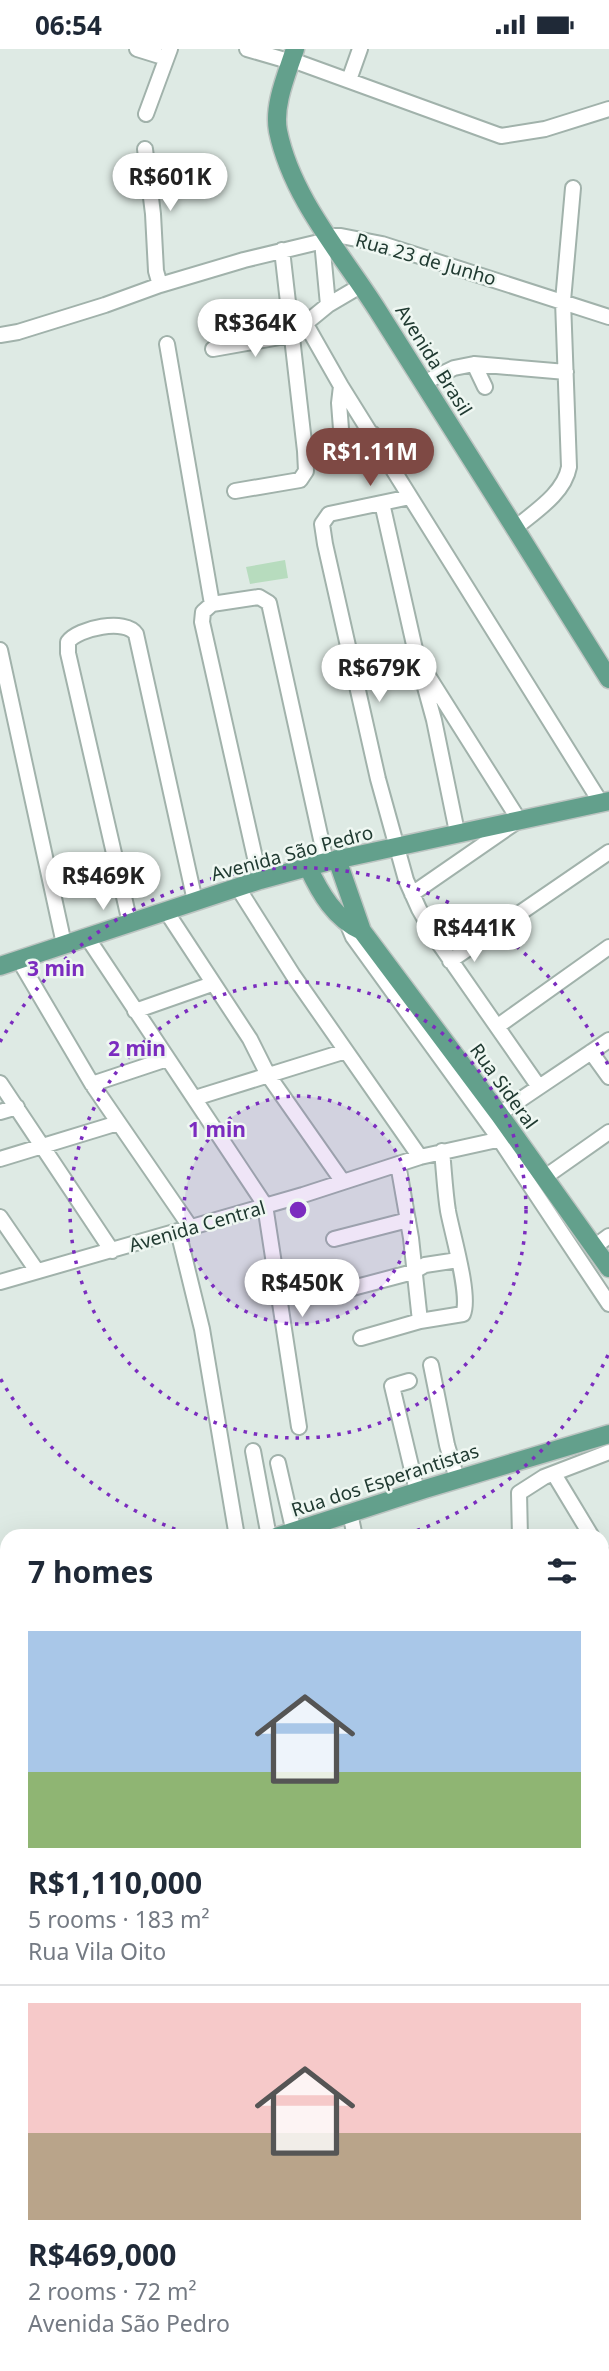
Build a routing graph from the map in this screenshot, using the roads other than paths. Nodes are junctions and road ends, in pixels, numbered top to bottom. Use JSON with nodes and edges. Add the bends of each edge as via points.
{"nodes":[{"id":1,"x":137,"y":49,"type":"edge"},
{"id":2,"x":247,"y":49,"type":"edge"},
{"id":3,"x":360,"y":49,"type":"edge"},
{"id":4,"x":168,"y":53,"type":"edge"},
{"id":5,"x":293,"y":55,"type":"edge"},
{"id":6,"x":349,"y":81,"type":"junction"},
{"id":7,"x":609,"y":109,"type":"edge"},
{"id":8,"x":146,"y":114,"type":"dead end"},
{"id":9,"x":145,"y":149,"type":"dead end"},
{"id":10,"x":576,"y":198,"type":"dead end"},
{"id":11,"x":325,"y":238,"type":"junction"},
{"id":12,"x":282,"y":250,"type":"junction"},
{"id":13,"x":160,"y":285,"type":"junction"},
{"id":14,"x":362,"y":285,"type":"junction"},
{"id":15,"x":563,"y":301,"type":"junction"},
{"id":16,"x":328,"y":305,"type":"junction"},
{"id":17,"x":609,"y":317,"type":"edge"},
{"id":18,"x":306,"y":323,"type":"junction"},
{"id":19,"x":290,"y":330,"type":"junction"},
{"id":20,"x":0,"y":335,"type":"edge"},
{"id":21,"x":167,"y":344,"type":"dead end"},
{"id":22,"x":214,"y":349,"type":"dead end"},
{"id":23,"x":474,"y":364,"type":"junction"},
{"id":24,"x":566,"y":372,"type":"junction"},
{"id":25,"x":423,"y":383,"type":"junction"},
{"id":26,"x":341,"y":386,"type":"junction"},
{"id":27,"x":485,"y":387,"type":"dead end"},
{"id":28,"x":373,"y":434,"type":"junction"},
{"id":29,"x":342,"y":442,"type":"junction"},
{"id":30,"x":305,"y":451,"type":"junction"},
{"id":31,"x":235,"y":491,"type":"dead end"},
{"id":32,"x":410,"y":497,"type":"junction"},
{"id":33,"x":382,"y":503,"type":"junction"},
{"id":34,"x":514,"y":529,"type":"junction"},
{"id":35,"x":212,"y":604,"type":"junction"},
{"id":36,"x":0,"y":650,"type":"edge"},
{"id":37,"x":417,"y":658,"type":"junction"},
{"id":38,"x":607,"y":668,"type":"edge"},
{"id":39,"x":605,"y":802,"type":"edge"},
{"id":40,"x":519,"y":820,"type":"junction"},
{"id":41,"x":457,"y":832,"type":"junction"},
{"id":42,"x":396,"y":847,"type":"junction"},
{"id":43,"x":609,"y":852,"type":"edge"},
{"id":44,"x":331,"y":861,"type":"junction"},
{"id":45,"x":308,"y":867,"type":"junction"},
{"id":46,"x":260,"y":880,"type":"junction"},
{"id":47,"x":237,"y":888,"type":"junction"},
{"id":48,"x":412,"y":894,"type":"junction"},
{"id":49,"x":195,"y":901,"type":"junction"},
{"id":50,"x":166,"y":911,"type":"junction"},
{"id":51,"x":130,"y":923,"type":"junction"},
{"id":52,"x":355,"y":928,"type":"junction"},
{"id":53,"x":87,"y":937,"type":"junction"},
{"id":54,"x":64,"y":944,"type":"junction"},
{"id":55,"x":609,"y":947,"type":"edge"},
{"id":56,"x":19,"y":960,"type":"junction"},
{"id":57,"x":450,"y":961,"type":"junction"},
{"id":58,"x":0,"y":966,"type":"edge"},
{"id":59,"x":212,"y":983,"type":"junction"},
{"id":60,"x":135,"y":1011,"type":"junction"},
{"id":61,"x":498,"y":1026,"type":"junction"},
{"id":62,"x":609,"y":1040,"type":"edge"},
{"id":63,"x":346,"y":1051,"type":"junction"},
{"id":64,"x":592,"y":1052,"type":"junction"},
{"id":65,"x":167,"y":1059,"type":"junction"},
{"id":66,"x":268,"y":1075,"type":"junction"},
{"id":67,"x":609,"y":1077,"type":"edge"},
{"id":68,"x":0,"y":1083,"type":"edge"},
{"id":69,"x":92,"y":1084,"type":"junction"},
{"id":70,"x":538,"y":1087,"type":"junction"},
{"id":71,"x":195,"y":1098,"type":"junction"},
{"id":72,"x":17,"y":1107,"type":"junction"},
{"id":73,"x":0,"y":1112,"type":"edge"},
{"id":74,"x":499,"y":1114,"type":"junction"},
{"id":75,"x":118,"y":1123,"type":"junction"},
{"id":76,"x":609,"y":1132,"type":"edge"},
{"id":77,"x":507,"y":1138,"type":"junction"},
{"id":78,"x":44,"y":1145,"type":"junction"},
{"id":79,"x":442,"y":1151,"type":"junction"},
{"id":80,"x":420,"y":1157,"type":"junction"},
{"id":81,"x":0,"y":1159,"type":"edge"},
{"id":82,"x":398,"y":1164,"type":"junction"},
{"id":83,"x":545,"y":1177,"type":"junction"},
{"id":84,"x":343,"y":1182,"type":"junction"},
{"id":85,"x":265,"y":1205,"type":"junction"},
{"id":86,"x":0,"y":1217,"type":"edge"},
{"id":87,"x":408,"y":1220,"type":"junction"},
{"id":88,"x":184,"y":1229,"type":"junction"},
{"id":89,"x":334,"y":1239,"type":"dead end"},
{"id":90,"x":602,"y":1242,"type":"edge"},
{"id":91,"x":112,"y":1251,"type":"junction"},
{"id":92,"x":458,"y":1260,"type":"junction"},
{"id":93,"x":609,"y":1268,"type":"edge"},
{"id":94,"x":37,"y":1271,"type":"junction"},
{"id":95,"x":413,"y":1272,"type":"junction"},
{"id":96,"x":0,"y":1282,"type":"edge"},
{"id":97,"x":345,"y":1290,"type":"dead end"},
{"id":98,"x":609,"y":1304,"type":"edge"},
{"id":99,"x":420,"y":1321,"type":"junction"},
{"id":100,"x":361,"y":1338,"type":"dead end"},
{"id":101,"x":431,"y":1365,"type":"dead end"},
{"id":102,"x":409,"y":1381,"type":"dead end"},
{"id":103,"x":299,"y":1427,"type":"dead end"},
{"id":104,"x":609,"y":1434,"type":"edge"},
{"id":105,"x":253,"y":1451,"type":"dead end"},
{"id":106,"x":609,"y":1452,"type":"edge"},
{"id":107,"x":278,"y":1463,"type":"dead end"},
{"id":108,"x":554,"y":1474,"type":"junction"},
{"id":109,"x":457,"y":1479,"type":"junction"},
{"id":110,"x":417,"y":1491,"type":"junction"},
{"id":111,"x":350,"y":1513,"type":"junction"},
{"id":112,"x":236,"y":1529,"type":"edge"},
{"id":113,"x":268,"y":1529,"type":"edge"},
{"id":114,"x":287,"y":1529,"type":"edge"},
{"id":115,"x":305,"y":1529,"type":"edge"},
{"id":116,"x":353,"y":1529,"type":"edge"},
{"id":117,"x":520,"y":1529,"type":"edge"},
{"id":118,"x":587,"y":1529,"type":"edge"}],
"edges":[{"from":1,"to":4,"type":"street"},
{"from":2,"to":5,"type":"street","via":[[270,57]]},
{"from":3,"to":6,"type":"street"},
{"from":4,"to":8,"type":"street"},
{"from":5,"to":6,"type":"street"},
{"from":5,"to":11,"type":"main road","name":"Avenida Brasil","via":[[278,128],[291,172]]},
{"from":6,"to":7,"type":"street","via":[[501,136],[545,129]]},
{"from":9,"to":13,"type":"street"},
{"from":10,"to":15,"type":"street"},
{"from":11,"to":12,"type":"street","name":"Rua 23 de Junho"},
{"from":11,"to":14,"type":"main road","name":"Avenida Brasil"},
{"from":11,"to":15,"type":"street","name":"Rua 23 de Junho","via":[[341,236],[382,244]]},
{"from":11,"to":16,"type":"street"},
{"from":12,"to":13,"type":"street","name":"Rua 23 de Junho"},
{"from":12,"to":19,"type":"street"},
{"from":13,"to":20,"type":"street","name":"Rua 23 de Junho","via":[[105,306]]},
{"from":14,"to":16,"type":"street"},
{"from":14,"to":25,"type":"main road","name":"Avenida Brasil"},
{"from":15,"to":17,"type":"street","name":"Rua 23 de Junho"},
{"from":15,"to":24,"type":"street"},
{"from":16,"to":18,"type":"street"},
{"from":18,"to":19,"type":"street"},
{"from":18,"to":26,"type":"street"},
{"from":19,"to":22,"type":"street"},
{"from":19,"to":30,"type":"street"},
{"from":21,"to":35,"type":"street"},
{"from":23,"to":24,"type":"street"},
{"from":23,"to":25,"type":"street"},
{"from":23,"to":27,"type":"street"},
{"from":24,"to":34,"type":"street","via":[[568,475],[554,495]]},
{"from":25,"to":34,"type":"main road","name":"Avenida Brasil"},
{"from":26,"to":28,"type":"street"},
{"from":26,"to":29,"type":"street"},
{"from":28,"to":29,"type":"street"},
{"from":28,"to":32,"type":"street"},
{"from":29,"to":30,"type":"street"},
{"from":30,"to":31,"type":"street","via":[[306,471],[300,480]]},
{"from":32,"to":33,"type":"street"},
{"from":32,"to":39,"type":"street"},
{"from":33,"to":37,"type":"street"},
{"from":33,"to":42,"type":"street","via":[[326,516],[322,528]]},
{"from":34,"to":38,"type":"main road","name":"Avenida Brasil"},
{"from":35,"to":44,"type":"street","via":[[259,597],[269,603]]},
{"from":35,"to":46,"type":"street","via":[[202,612],[202,622]]},
{"from":36,"to":54,"type":"street"},
{"from":37,"to":40,"type":"street"},
{"from":37,"to":41,"type":"street"},
{"from":39,"to":40,"type":"main road","name":"Avenida São Pedro"},
{"from":40,"to":41,"type":"main road","name":"Avenida São Pedro"},
{"from":40,"to":48,"type":"street","name":"Avenida São Pedro"},
{"from":41,"to":42,"type":"main road","name":"Avenida São Pedro"},
{"from":42,"to":44,"type":"main road","name":"Avenida São Pedro"},
{"from":42,"to":48,"type":"street"},
{"from":43,"to":57,"type":"street"},
{"from":44,"to":45,"type":"main road","name":"Avenida São Pedro"},
{"from":44,"to":52,"type":"main road","name":"Rua Sideral"},
{"from":45,"to":46,"type":"main road","name":"Avenida São Pedro"},
{"from":45,"to":52,"type":"main road","name":"Rua Sideral","via":[[324,898]]},
{"from":46,"to":47,"type":"main road","name":"Avenida São Pedro"},
{"from":47,"to":49,"type":"main road","name":"Avenida São Pedro"},
{"from":47,"to":63,"type":"street"},
{"from":48,"to":57,"type":"street"},
{"from":49,"to":50,"type":"main road","name":"Avenida São Pedro"},
{"from":49,"to":51,"type":"street","via":[[136,634],[130,627],[117,626],[82,631],[68,642],[68,653]]},
{"from":50,"to":51,"type":"main road","name":"Avenida São Pedro"},
{"from":50,"to":59,"type":"street"},
{"from":51,"to":53,"type":"main road","name":"Avenida São Pedro"},
{"from":52,"to":74,"type":"main road","name":"Rua Sideral"},
{"from":52,"to":77,"type":"street","via":[[353,937]]},
{"from":53,"to":54,"type":"main road","name":"Avenida São Pedro"},
{"from":53,"to":60,"type":"street"},
{"from":54,"to":56,"type":"main road","name":"Avenida São Pedro"},
{"from":55,"to":61,"type":"street"},
{"from":56,"to":58,"type":"main road","name":"Avenida São Pedro"},
{"from":56,"to":69,"type":"street"},
{"from":57,"to":61,"type":"street"},
{"from":59,"to":60,"type":"street"},
{"from":59,"to":66,"type":"street"},
{"from":60,"to":65,"type":"street"},
{"from":61,"to":70,"type":"street"},
{"from":62,"to":64,"type":"street"},
{"from":63,"to":66,"type":"street"},
{"from":63,"to":80,"type":"street"},
{"from":64,"to":67,"type":"street"},
{"from":64,"to":70,"type":"street"},
{"from":65,"to":69,"type":"street"},
{"from":65,"to":71,"type":"street"},
{"from":66,"to":71,"type":"street"},
{"from":66,"to":84,"type":"street"},
{"from":68,"to":72,"type":"street"},
{"from":69,"to":75,"type":"street"},
{"from":70,"to":74,"type":"street"},
{"from":71,"to":85,"type":"street"},
{"from":72,"to":73,"type":"street"},
{"from":72,"to":78,"type":"street"},
{"from":74,"to":77,"type":"main road","name":"Rua Sideral"},
{"from":75,"to":78,"type":"street"},
{"from":75,"to":88,"type":"street"},
{"from":76,"to":83,"type":"street"},
{"from":77,"to":79,"type":"street","name":"Avenida Central"},
{"from":77,"to":83,"type":"main road","name":"Rua Sideral"},
{"from":77,"to":98,"type":"street"},
{"from":78,"to":81,"type":"street"},
{"from":78,"to":91,"type":"street"},
{"from":79,"to":80,"type":"street","name":"Avenida Central"},
{"from":79,"to":92,"type":"street"},
{"from":80,"to":82,"type":"street","name":"Avenida Central"},
{"from":82,"to":84,"type":"street","name":"Avenida Central"},
{"from":82,"to":87,"type":"street"},
{"from":83,"to":90,"type":"main road","name":"Rua Sideral"},
{"from":84,"to":85,"type":"street","name":"Avenida Central"},
{"from":85,"to":88,"type":"street","name":"Avenida Central"},
{"from":85,"to":103,"type":"street"},
{"from":86,"to":94,"type":"street"},
{"from":87,"to":89,"type":"street"},
{"from":87,"to":95,"type":"street"},
{"from":88,"to":91,"type":"street","name":"Avenida Central"},
{"from":88,"to":112,"type":"street"},
{"from":90,"to":93,"type":"main road","name":"Rua Sideral"},
{"from":91,"to":94,"type":"street","name":"Avenida Central"},
{"from":92,"to":95,"type":"street","via":[[425,1265]]},
{"from":92,"to":99,"type":"street","via":[[465,1311]]},
{"from":94,"to":96,"type":"street","name":"Avenida Central"},
{"from":95,"to":97,"type":"street"},
{"from":95,"to":99,"type":"street"},
{"from":99,"to":100,"type":"street"},
{"from":101,"to":109,"type":"street"},
{"from":102,"to":110,"type":"street","via":[[392,1387]]},
{"from":104,"to":109,"type":"main road","name":"Rua dos Esperantistas"},
{"from":105,"to":113,"type":"street"},
{"from":106,"to":108,"type":"street"},
{"from":107,"to":114,"type":"street"},
{"from":108,"to":117,"type":"street","via":[[519,1493]]},
{"from":108,"to":118,"type":"street"},
{"from":109,"to":110,"type":"main road","name":"Rua dos Esperantistas"},
{"from":110,"to":111,"type":"main road","name":"Rua dos Esperantistas"},
{"from":111,"to":115,"type":"main road","name":"Rua dos Esperantistas"},
{"from":111,"to":116,"type":"street"}]}
